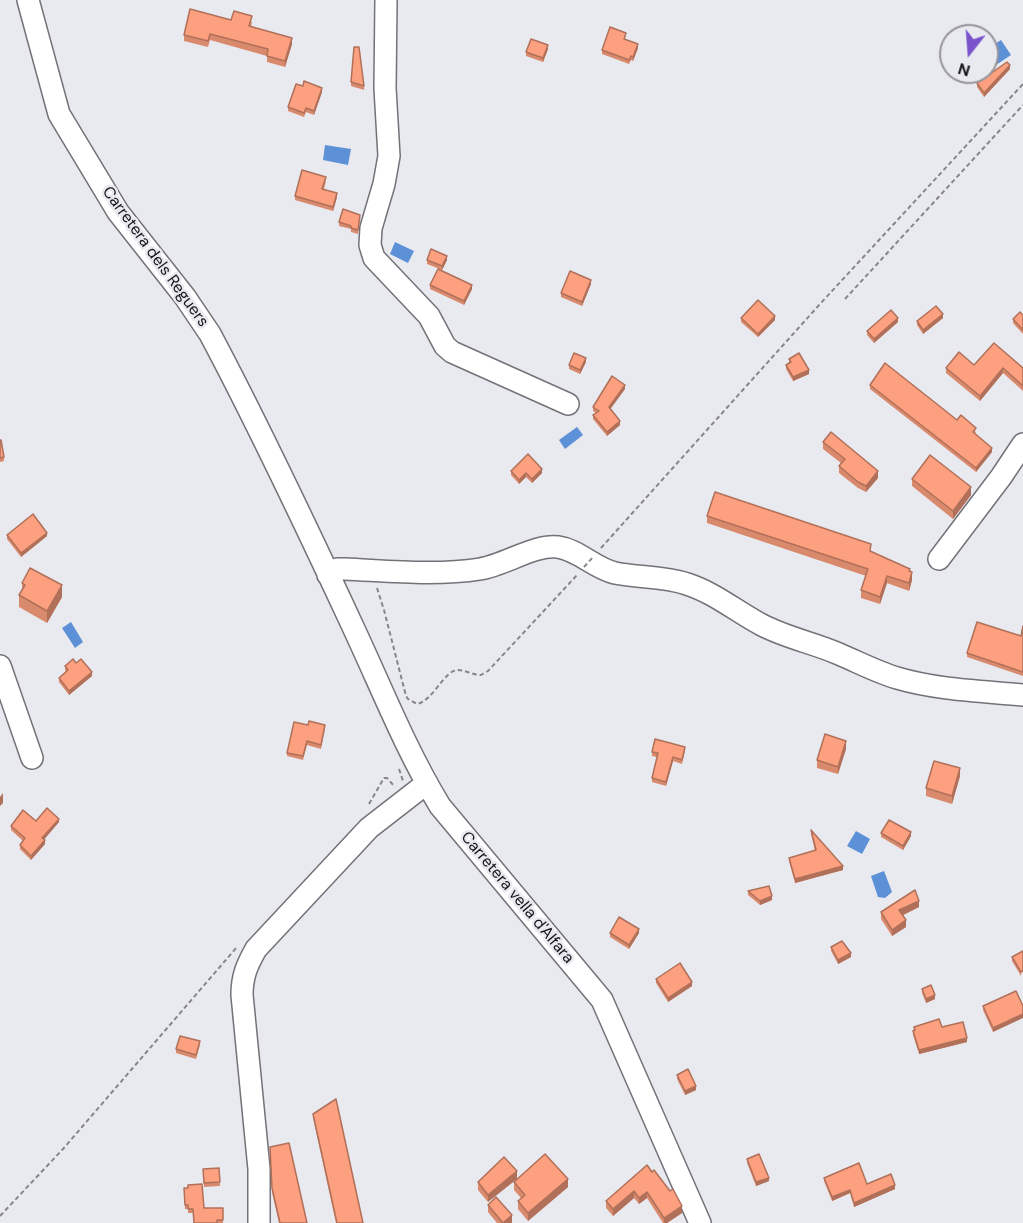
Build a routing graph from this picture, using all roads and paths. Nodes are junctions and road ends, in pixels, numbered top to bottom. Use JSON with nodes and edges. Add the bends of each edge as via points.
{"nodes":[{"id":1,"x":28,"y":0,"type":"edge"},
{"id":2,"x":386,"y":0,"type":"edge"},
{"id":3,"x":1023,"y":84,"type":"edge"},
{"id":4,"x":1023,"y":105,"type":"edge"},
{"id":5,"x":845,"y":299,"type":"dead end"},
{"id":6,"x":568,"y":404,"type":"dead end"},
{"id":7,"x":1023,"y":444,"type":"edge"},
{"id":8,"x":939,"y":559,"type":"dead end"},
{"id":9,"x":328,"y":575,"type":"junction"},
{"id":10,"x":0,"y":666,"type":"edge"},
{"id":11,"x":488,"y":671,"type":"dead end"},
{"id":12,"x":1023,"y":696,"type":"edge"},
{"id":13,"x":32,"y":758,"type":"dead end"},
{"id":14,"x":427,"y":783,"type":"junction"},
{"id":15,"x":237,"y":946,"type":"dead end"},
{"id":16,"x":0,"y":1216,"type":"edge"},
{"id":17,"x":259,"y":1223,"type":"edge"},
{"id":18,"x":700,"y":1223,"type":"edge"}],
"edges":[{"from":1,"to":9,"type":"street","name":"Carretera dels Reguers","via":[[59,114],[118,212],[210,334]]},
{"from":2,"to":6,"type":"street","via":[[389,156],[371,228],[374,258],[429,316],[452,352]]},
{"from":3,"to":11,"type":"path","bridge":true},
{"from":4,"to":5,"type":"path"},
{"from":7,"to":8,"type":"street"},
{"from":9,"to":12,"type":"street","via":[[337,569],[470,571],[559,547],[616,573],[688,585],[772,630],[896,678],[929,686]]},
{"from":9,"to":14,"type":"street","name":"Carretera vella d'Alfara"},
{"from":10,"to":13,"type":"street"},
{"from":14,"to":17,"type":"street","via":[[369,828],[256,949],[245,968],[242,995],[259,1169]]},
{"from":14,"to":18,"type":"street","name":"Carretera vella d'Alfara","via":[[440,806],[602,1000]]},
{"from":15,"to":16,"type":"path","via":[[63,1149]]}]}
